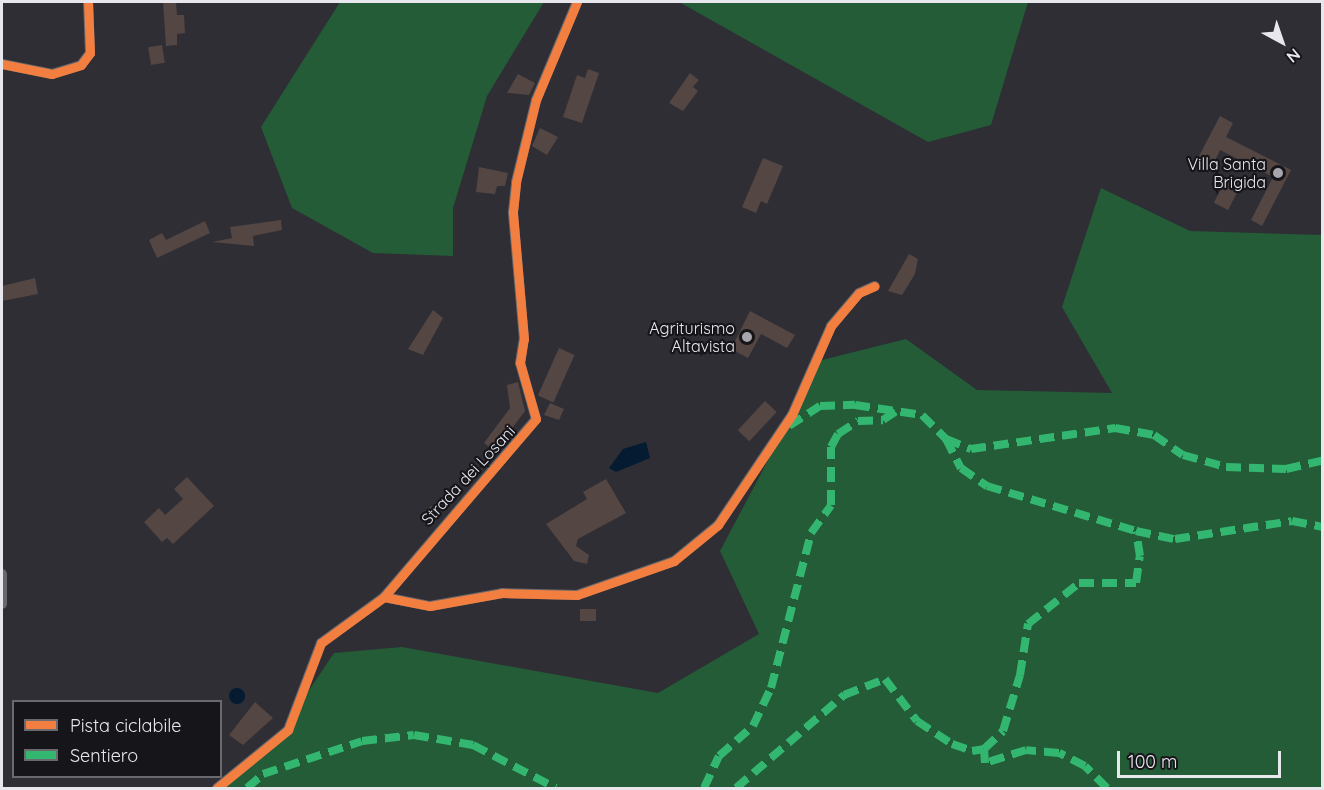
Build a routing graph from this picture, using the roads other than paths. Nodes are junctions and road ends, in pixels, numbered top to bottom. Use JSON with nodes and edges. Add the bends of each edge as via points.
{"nodes":[{"id":1,"x":87,"y":2,"type":"edge"},
{"id":2,"x":577,"y":2,"type":"edge"},
{"id":3,"x":2,"y":64,"type":"edge"},
{"id":4,"x":875,"y":286,"type":"dead end"},
{"id":5,"x":2,"y":574,"type":"edge"},
{"id":6,"x":384,"y":597,"type":"junction"},
{"id":7,"x":2,"y":604,"type":"edge"},
{"id":8,"x":217,"y":789,"type":"edge"}],
"edges":[{"from":1,"to":3,"type":"street","via":[[90,53],[81,65],[52,74]]},
{"from":2,"to":6,"type":"street","name":"Strada dei Losani","via":[[536,100],[516,182],[524,339],[520,363],[536,419]]},
{"from":4,"to":6,"type":"street","via":[[859,294],[831,326],[792,415],[718,525],[674,561],[577,595],[513,592],[430,606]]},
{"from":5,"to":7,"type":"street"},
{"from":6,"to":8,"type":"street","name":"Strada dei Losani","via":[[321,643],[288,730]]}]}
